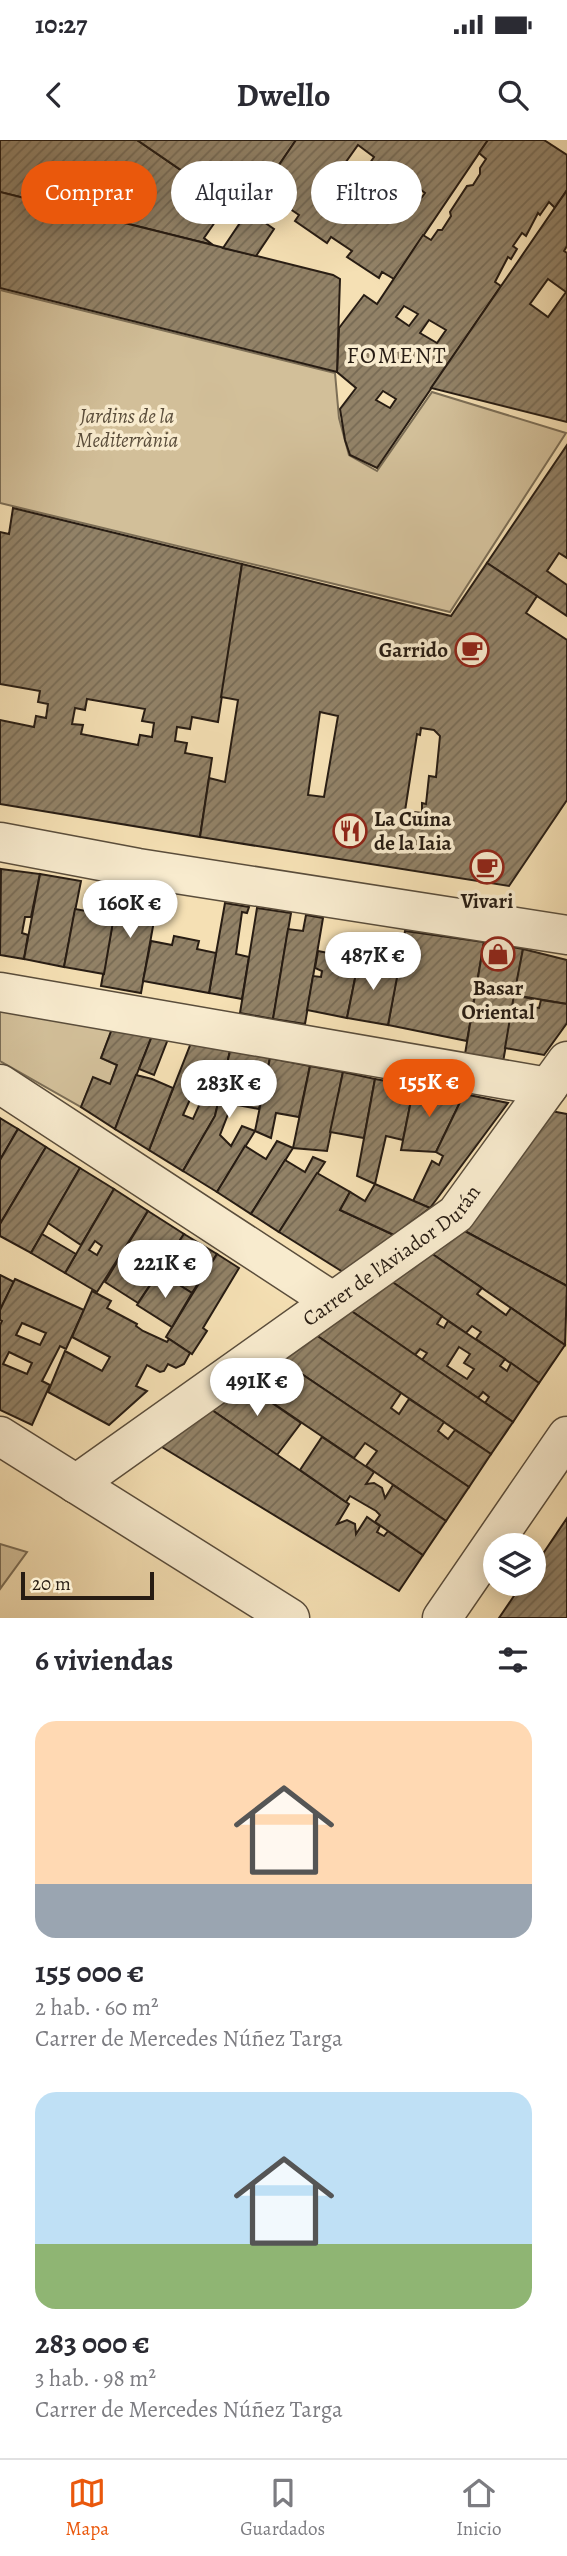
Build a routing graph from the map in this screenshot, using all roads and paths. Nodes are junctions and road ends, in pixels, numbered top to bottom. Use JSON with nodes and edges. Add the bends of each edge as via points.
{"nodes":[{"id":1,"x":0,"y":842,"type":"edge"},
{"id":2,"x":567,"y":935,"type":"edge"},
{"id":3,"x":0,"y":992,"type":"edge"},
{"id":4,"x":557,"y":1074,"type":"edge"},
{"id":5,"x":0,"y":1084,"type":"edge"},
{"id":6,"x":332,"y":1301,"type":"junction"},
{"id":7,"x":0,"y":1436,"type":"edge"},
{"id":8,"x":567,"y":1436,"type":"edge"},
{"id":9,"x":76,"y":1484,"type":"junction"},
{"id":10,"x":290,"y":1618,"type":"edge"},
{"id":11,"x":442,"y":1618,"type":"edge"}],
"edges":[{"from":1,"to":2,"type":"street"},
{"from":3,"to":4,"type":"street"},
{"from":4,"to":6,"type":"street","name":"Carrer de l'Aviador Durán","via":[[456,1214]]},
{"from":5,"to":6,"type":"street"},
{"from":6,"to":9,"type":"street","name":"Carrer de l'Aviador Durán"},
{"from":7,"to":9,"type":"street"},
{"from":8,"to":11,"type":"street"},
{"from":9,"to":10,"type":"street"}]}
